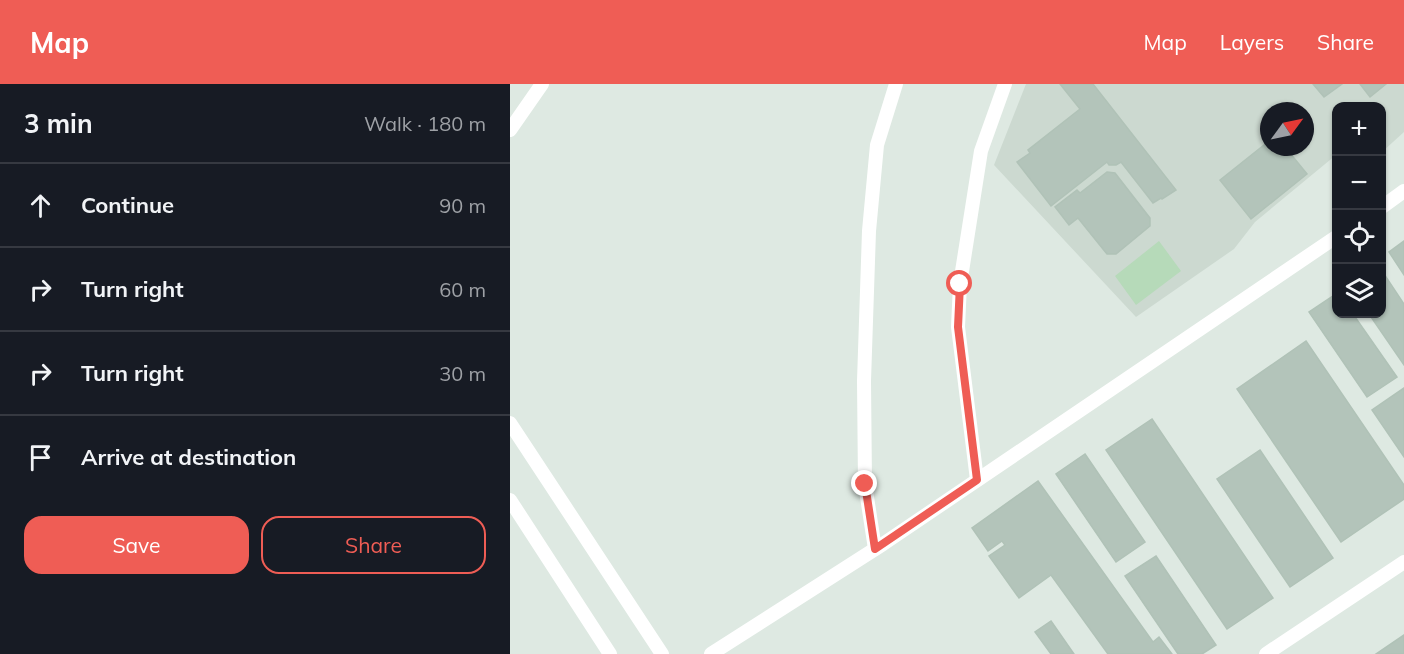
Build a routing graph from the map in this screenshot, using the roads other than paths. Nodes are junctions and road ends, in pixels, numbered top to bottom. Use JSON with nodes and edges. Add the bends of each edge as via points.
{"nodes":[{"id":1,"x":542,"y":84,"type":"edge"},
{"id":2,"x":896,"y":84,"type":"edge"},
{"id":3,"x":1005,"y":84,"type":"edge"},
{"id":4,"x":510,"y":130,"type":"edge"},
{"id":5,"x":1404,"y":191,"type":"edge"},
{"id":6,"x":1386,"y":204,"type":"edge"},
{"id":7,"x":1332,"y":240,"type":"edge"},
{"id":8,"x":510,"y":423,"type":"edge"},
{"id":9,"x":977,"y":480,"type":"junction"},
{"id":10,"x":510,"y":500,"type":"edge"},
{"id":11,"x":875,"y":549,"type":"junction"},
{"id":12,"x":1404,"y":562,"type":"edge"},
{"id":13,"x":610,"y":654,"type":"edge"},
{"id":14,"x":662,"y":654,"type":"edge"},
{"id":15,"x":711,"y":654,"type":"edge"},
{"id":16,"x":1266,"y":654,"type":"edge"}],
"edges":[{"from":1,"to":4,"type":"street"},
{"from":2,"to":11,"type":"street","via":[[877,145],[868,231],[865,484]]},
{"from":3,"to":9,"type":"street","via":[[981,151],[960,284],[958,327]]},
{"from":5,"to":6,"type":"street"},
{"from":7,"to":9,"type":"street"},
{"from":8,"to":14,"type":"street"},
{"from":9,"to":11,"type":"street"},
{"from":10,"to":13,"type":"street"},
{"from":11,"to":15,"type":"street"},
{"from":12,"to":16,"type":"street"}]}
